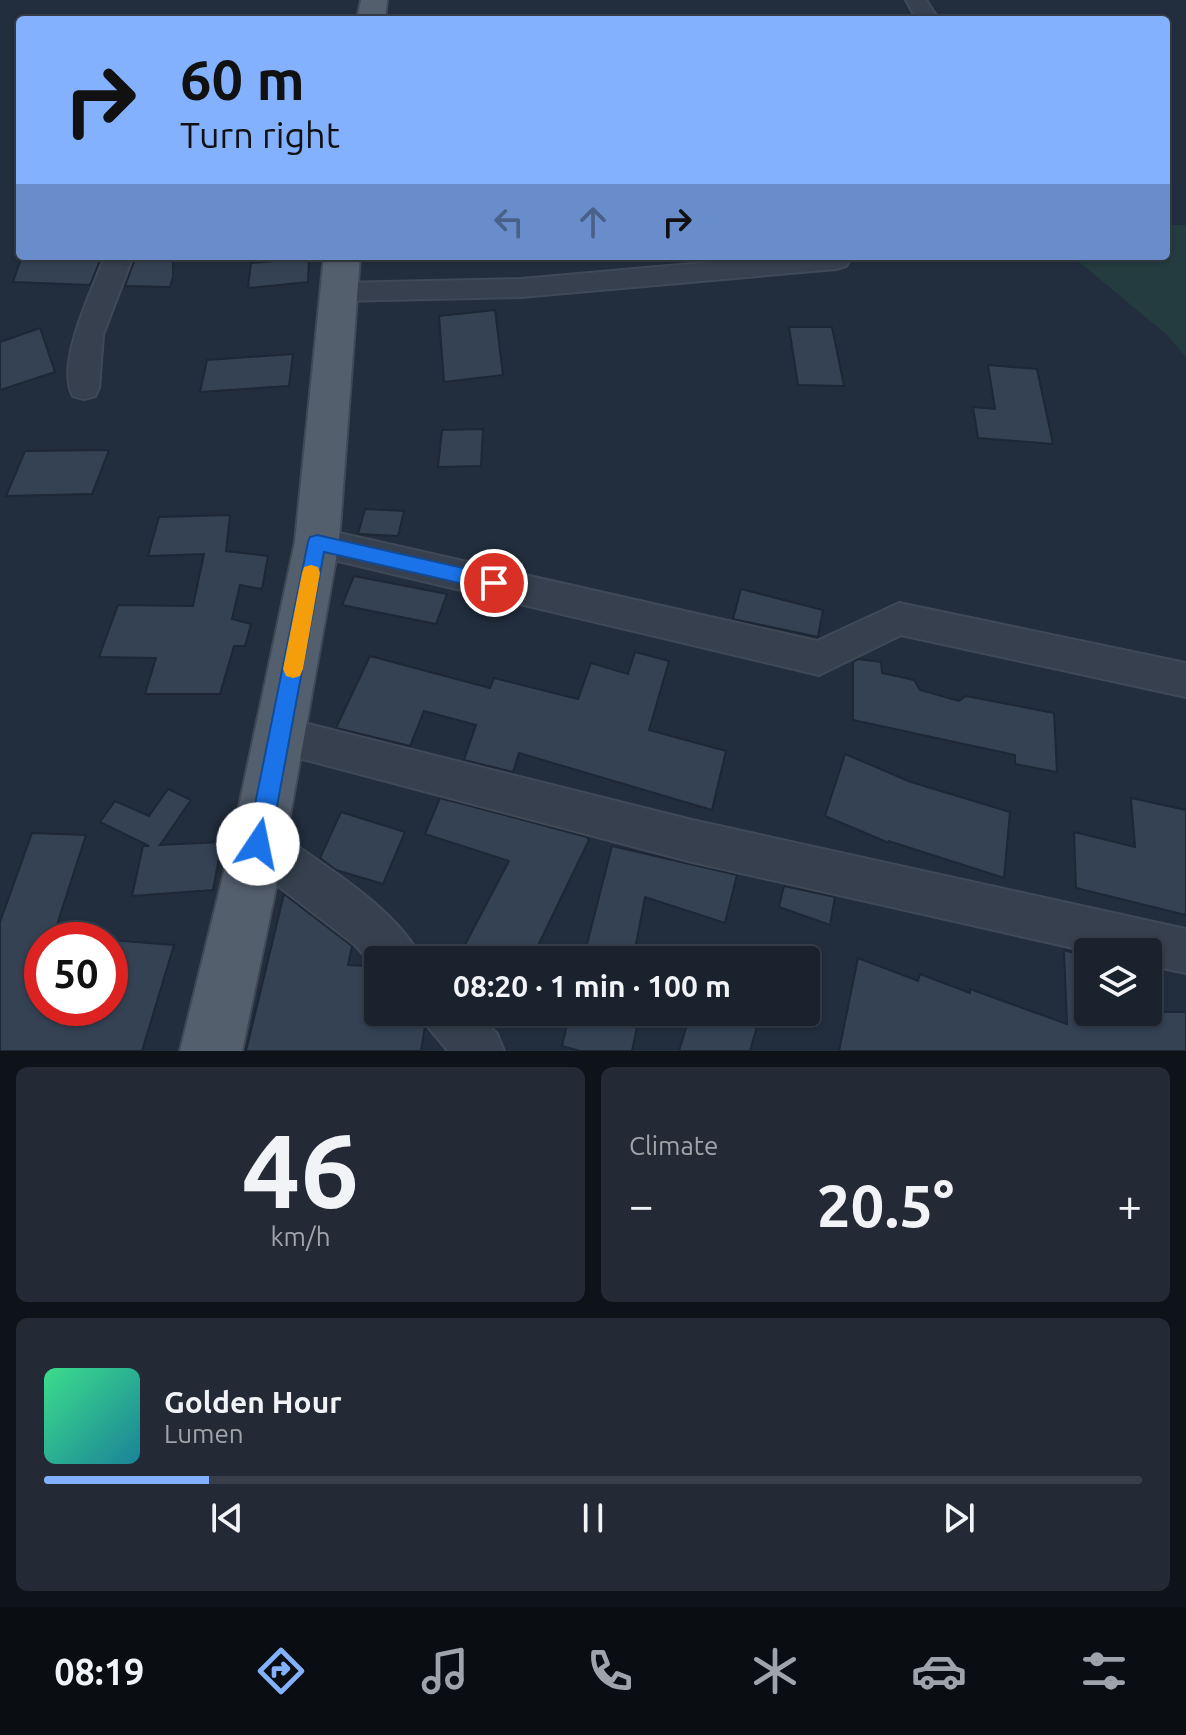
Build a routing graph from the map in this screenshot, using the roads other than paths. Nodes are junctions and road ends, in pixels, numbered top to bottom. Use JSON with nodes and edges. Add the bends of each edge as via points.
{"nodes":[{"id":1,"x":117,"y":260,"type":"edge"},
{"id":2,"x":836,"y":260,"type":"dead end"},
{"id":3,"x":340,"y":274,"type":"edge"},
{"id":4,"x":84,"y":388,"type":"dead end"},
{"id":5,"x":317,"y":542,"type":"junction"},
{"id":6,"x":1186,"y":680,"type":"edge"},
{"id":7,"x":280,"y":735,"type":"junction"},
{"id":8,"x":258,"y":844,"type":"junction"},
{"id":9,"x":386,"y":946,"type":"edge"},
{"id":10,"x":1186,"y":951,"type":"edge"},
{"id":11,"x":458,"y":1026,"type":"edge"},
{"id":12,"x":211,"y":1051,"type":"edge"},
{"id":13,"x":480,"y":1051,"type":"edge"}],
"edges":[{"from":1,"to":4,"type":"street","via":[[88,335]]},
{"from":2,"to":3,"type":"street","via":[[521,288]]},
{"from":3,"to":5,"type":"main road"},
{"from":5,"to":6,"type":"street","via":[[819,658],[899,619]]},
{"from":5,"to":7,"type":"main road"},
{"from":7,"to":8,"type":"main road"},
{"from":7,"to":10,"type":"street","via":[[692,841]]},
{"from":8,"to":9,"type":"street","via":[[371,929]]},
{"from":8,"to":12,"type":"main road"},
{"from":11,"to":13,"type":"street"}]}
